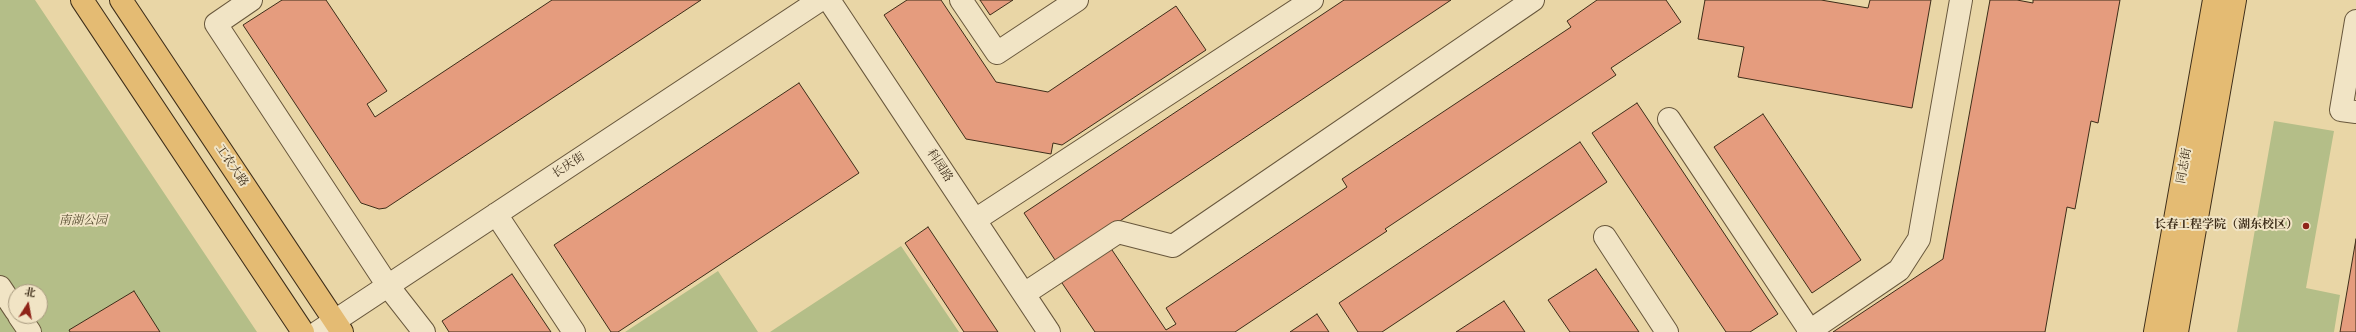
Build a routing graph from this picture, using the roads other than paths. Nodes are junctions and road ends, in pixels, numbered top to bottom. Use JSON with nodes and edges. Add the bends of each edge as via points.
{"nodes":[{"id":1,"x":82,"y":0,"type":"edge"},
{"id":2,"x":121,"y":0,"type":"edge"},
{"id":3,"x":251,"y":0,"type":"edge"},
{"id":4,"x":820,"y":0,"type":"edge"},
{"id":5,"x":829,"y":0,"type":"edge"},
{"id":6,"x":960,"y":0,"type":"edge"},
{"id":7,"x":1077,"y":0,"type":"edge"},
{"id":8,"x":1312,"y":0,"type":"edge"},
{"id":9,"x":1533,"y":0,"type":"edge"},
{"id":10,"x":1961,"y":0,"type":"edge"},
{"id":11,"x":2214,"y":0,"type":"edge"},
{"id":12,"x":2235,"y":0,"type":"edge"},
{"id":13,"x":2356,"y":21,"type":"edge"},
{"id":14,"x":2348,"y":111,"type":"edge"},
{"id":15,"x":1669,"y":120,"type":"dead end"},
{"id":16,"x":496,"y":214,"type":"junction"},
{"id":17,"x":975,"y":220,"type":"junction"},
{"id":18,"x":1605,"y":238,"type":"dead end"},
{"id":19,"x":388,"y":286,"type":"junction"},
{"id":20,"x":0,"y":287,"type":"edge"},
{"id":21,"x":1024,"y":294,"type":"junction"},
{"id":22,"x":8,"y":299,"type":"edge"},
{"id":23,"x":332,"y":328,"type":"edge"},
{"id":24,"x":1809,"y":331,"type":"edge"},
{"id":25,"x":303,"y":332,"type":"edge"},
{"id":26,"x":424,"y":332,"type":"edge"},
{"id":27,"x":574,"y":332,"type":"edge"},
{"id":28,"x":1049,"y":332,"type":"edge"},
{"id":29,"x":1668,"y":332,"type":"edge"},
{"id":30,"x":2156,"y":332,"type":"edge"},
{"id":31,"x":2177,"y":332,"type":"edge"}],
"edges":[{"from":1,"to":25,"type":"main road"},
{"from":2,"to":23,"type":"main road","name":"工农大路"},
{"from":3,"to":19,"type":"street","via":[[216,24]]},
{"from":4,"to":16,"type":"street","name":"长庆街"},
{"from":5,"to":17,"type":"street","name":"科园路"},
{"from":6,"to":7,"type":"street","via":[[997,52]]},
{"from":8,"to":17,"type":"street"},
{"from":9,"to":21,"type":"street","via":[[1172,246],[1118,232]]},
{"from":10,"to":24,"type":"street","via":[[1919,239],[1899,270]]},
{"from":11,"to":30,"type":"main road","name":"同志街"},
{"from":12,"to":31,"type":"main road","name":"同志街"},
{"from":13,"to":14,"type":"street"},
{"from":15,"to":24,"type":"street"},
{"from":16,"to":19,"type":"street","name":"长庆街"},
{"from":16,"to":27,"type":"street"},
{"from":17,"to":21,"type":"street","name":"科园路"},
{"from":18,"to":29,"type":"street"},
{"from":19,"to":23,"type":"street","name":"长庆街"},
{"from":19,"to":26,"type":"street"},
{"from":20,"to":22,"type":"street"},
{"from":21,"to":28,"type":"street","name":"科园路"}]}
